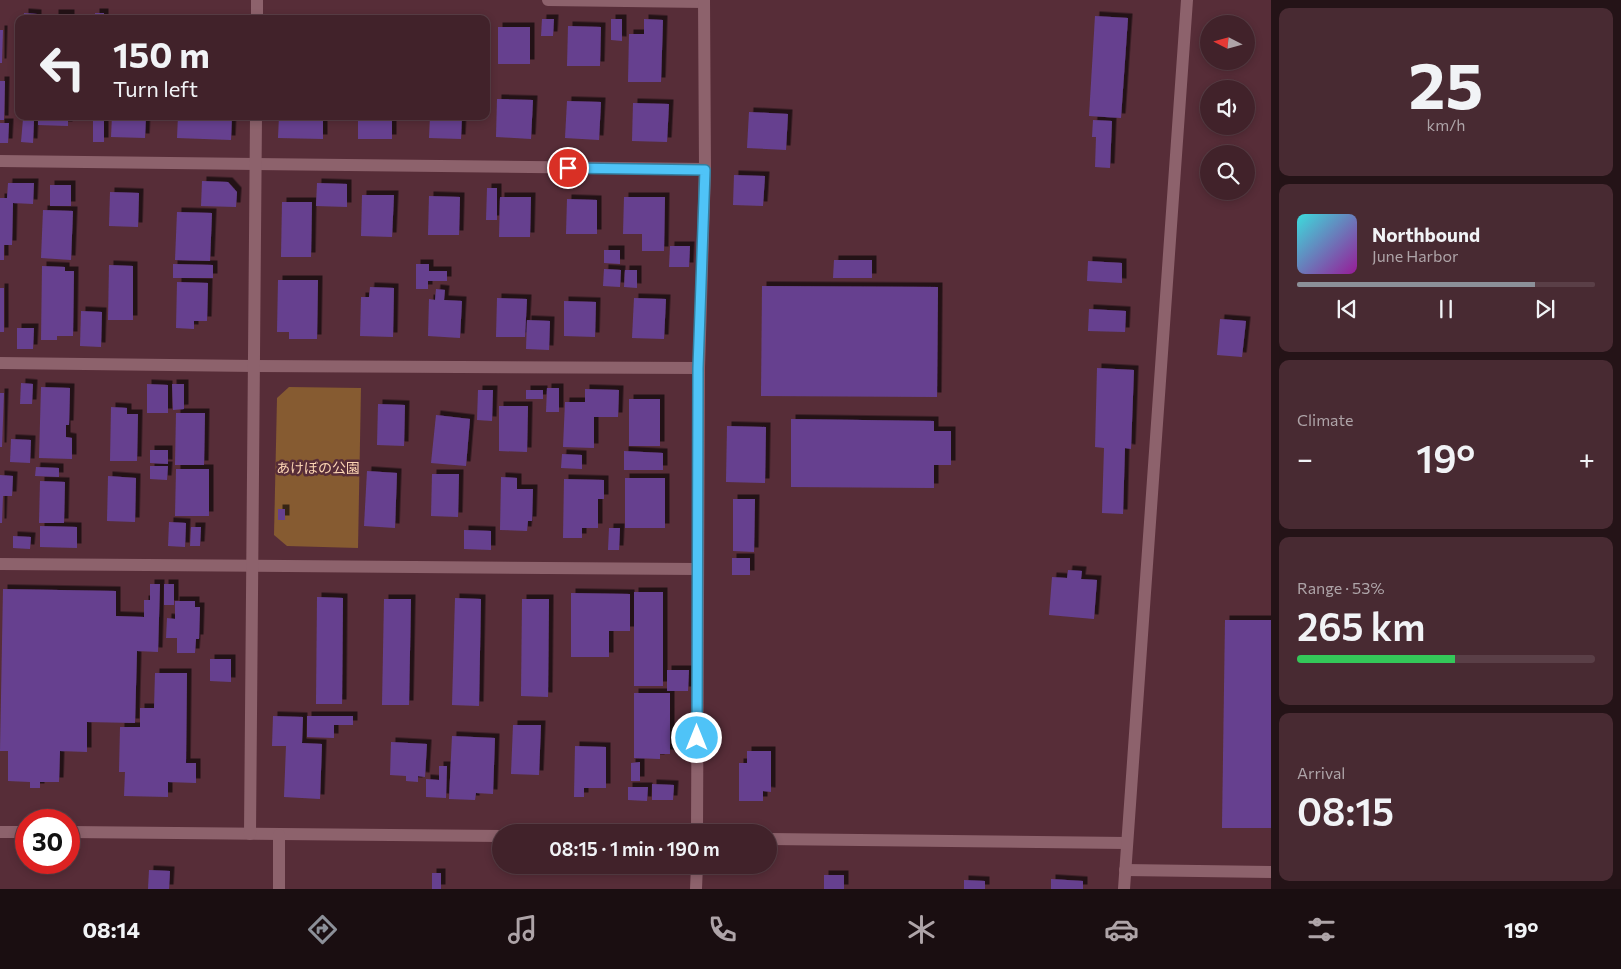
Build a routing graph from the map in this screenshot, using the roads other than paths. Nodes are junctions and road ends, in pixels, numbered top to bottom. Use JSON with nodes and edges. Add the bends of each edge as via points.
{"nodes":[{"id":1,"x":257,"y":0,"type":"edge"},
{"id":2,"x":548,"y":0,"type":"edge"},
{"id":3,"x":1187,"y":0,"type":"edge"},
{"id":4,"x":704,"y":1,"type":"edge"},
{"id":5,"x":257,"y":15,"type":"edge"},
{"id":6,"x":256,"y":120,"type":"edge"},
{"id":7,"x":0,"y":161,"type":"edge"},
{"id":8,"x":256,"y":164,"type":"junction"},
{"id":9,"x":705,"y":170,"type":"junction"},
{"id":10,"x":0,"y":363,"type":"edge"},
{"id":11,"x":255,"y":366,"type":"junction"},
{"id":12,"x":698,"y":368,"type":"junction"},
{"id":13,"x":0,"y":564,"type":"edge"},
{"id":14,"x":252,"y":567,"type":"junction"},
{"id":15,"x":698,"y":569,"type":"junction"},
{"id":16,"x":697,"y":824,"type":"edge"},
{"id":17,"x":0,"y":832,"type":"edge"},
{"id":18,"x":15,"y":832,"type":"edge"},
{"id":19,"x":80,"y":832,"type":"edge"},
{"id":20,"x":250,"y":834,"type":"junction"},
{"id":21,"x":279,"y":835,"type":"junction"},
{"id":22,"x":492,"y":836,"type":"edge"},
{"id":23,"x":777,"y":839,"type":"edge"},
{"id":24,"x":1126,"y":843,"type":"junction"},
{"id":25,"x":1125,"y":870,"type":"junction"},
{"id":26,"x":1271,"y":872,"type":"edge"},
{"id":27,"x":697,"y":874,"type":"edge"},
{"id":28,"x":279,"y":889,"type":"edge"},
{"id":29,"x":696,"y":889,"type":"edge"},
{"id":30,"x":1124,"y":889,"type":"edge"}],
"edges":[{"from":1,"to":5,"type":"street"},
{"from":2,"to":4,"type":"street"},
{"from":3,"to":24,"type":"street"},
{"from":4,"to":9,"type":"street"},
{"from":6,"to":8,"type":"street"},
{"from":7,"to":8,"type":"street"},
{"from":8,"to":9,"type":"street"},
{"from":8,"to":11,"type":"street"},
{"from":9,"to":12,"type":"street"},
{"from":10,"to":11,"type":"street"},
{"from":11,"to":12,"type":"street"},
{"from":11,"to":14,"type":"street"},
{"from":12,"to":15,"type":"street"},
{"from":13,"to":14,"type":"street"},
{"from":14,"to":15,"type":"street"},
{"from":14,"to":20,"type":"street"},
{"from":15,"to":16,"type":"street"},
{"from":17,"to":18,"type":"street"},
{"from":19,"to":20,"type":"street"},
{"from":20,"to":21,"type":"street"},
{"from":21,"to":22,"type":"street"},
{"from":21,"to":28,"type":"street"},
{"from":23,"to":24,"type":"street"},
{"from":24,"to":25,"type":"street"},
{"from":25,"to":26,"type":"street"},
{"from":25,"to":30,"type":"street"},
{"from":27,"to":29,"type":"street"}]}
